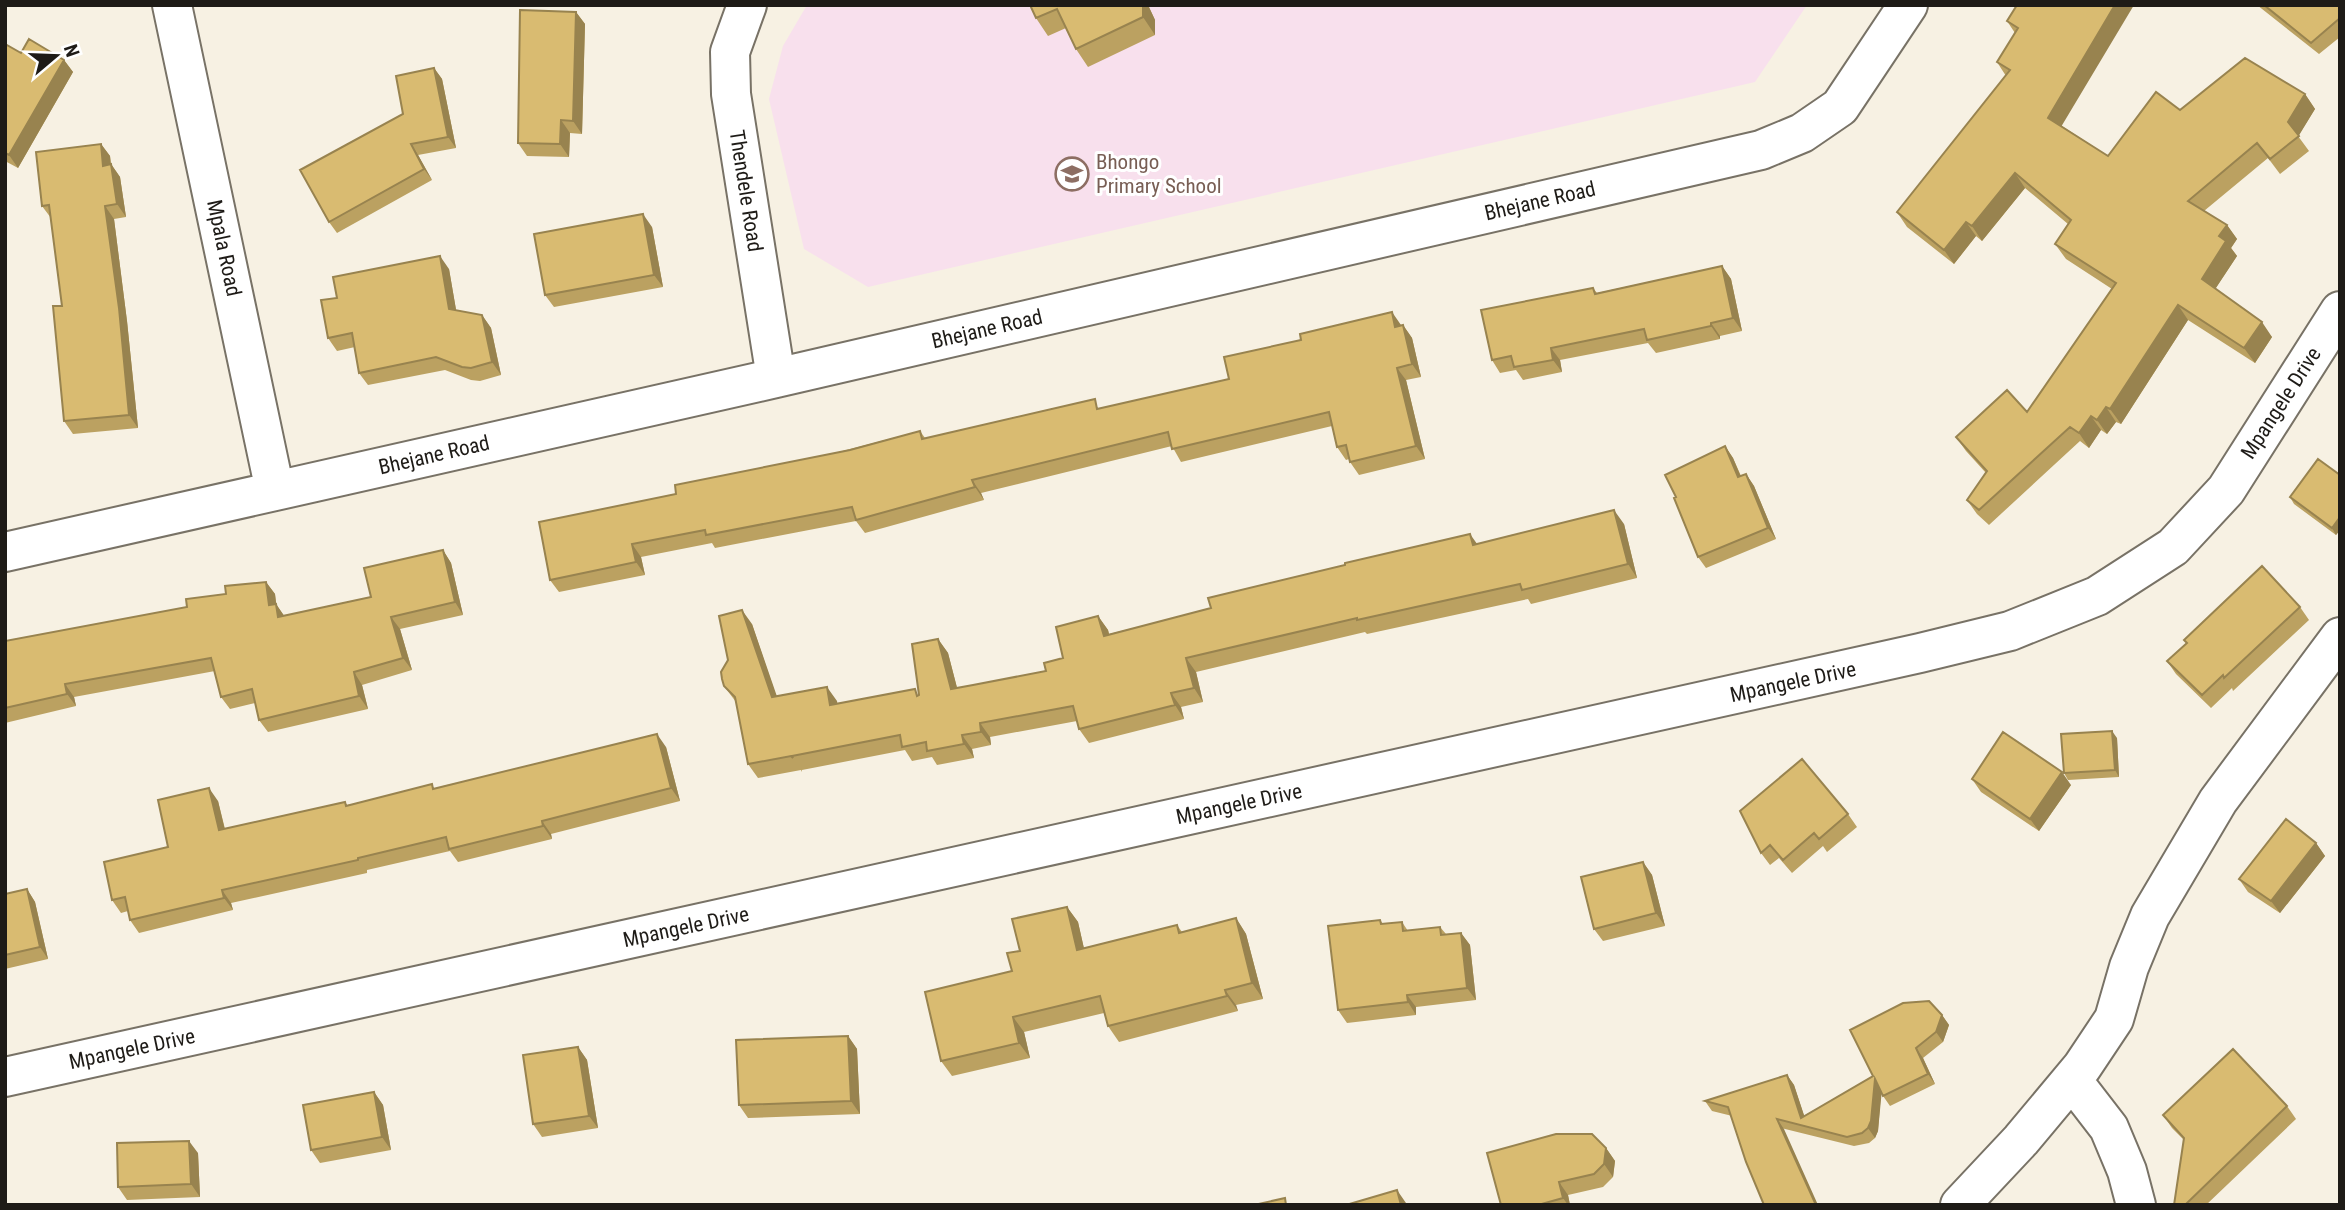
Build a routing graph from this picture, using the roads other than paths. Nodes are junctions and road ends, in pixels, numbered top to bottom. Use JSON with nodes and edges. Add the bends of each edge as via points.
{"nodes":[{"id":1,"x":172,"y":5,"type":"edge"},
{"id":2,"x":747,"y":5,"type":"edge"},
{"id":3,"x":1908,"y":5,"type":"edge"},
{"id":4,"x":2340,"y":311,"type":"edge"},
{"id":5,"x":776,"y":378,"type":"junction"},
{"id":6,"x":275,"y":491,"type":"junction"},
{"id":7,"x":5,"y":552,"type":"edge"},
{"id":8,"x":2340,"y":637,"type":"edge"},
{"id":9,"x":5,"y":1077,"type":"edge"},
{"id":10,"x":2072,"y":1080,"type":"junction"},
{"id":11,"x":1960,"y":1205,"type":"edge"},
{"id":12,"x":2136,"y":1205,"type":"edge"}],
"edges":[{"from":1,"to":6,"type":"street","name":"Mpala Road"},
{"from":2,"to":5,"type":"street","name":"Thendele Road","via":[[730,52],[730,94]]},
{"from":3,"to":5,"type":"street","name":"Bhejane Road","via":[[1840,107],[1802,133],[1761,150]]},
{"from":4,"to":9,"type":"street","name":"Mpangele Drive","via":[[2226,489],[2173,547],[2097,596],[2010,631]]},
{"from":5,"to":6,"type":"street","name":"Bhejane Road"},
{"from":6,"to":7,"type":"street","name":"Bhejane Road"},
{"from":8,"to":10,"type":"street","via":[[2218,802],[2150,916],[2114,1019]]},
{"from":10,"to":11,"type":"street"},
{"from":10,"to":12,"type":"street","via":[[2109,1128]]}]}
